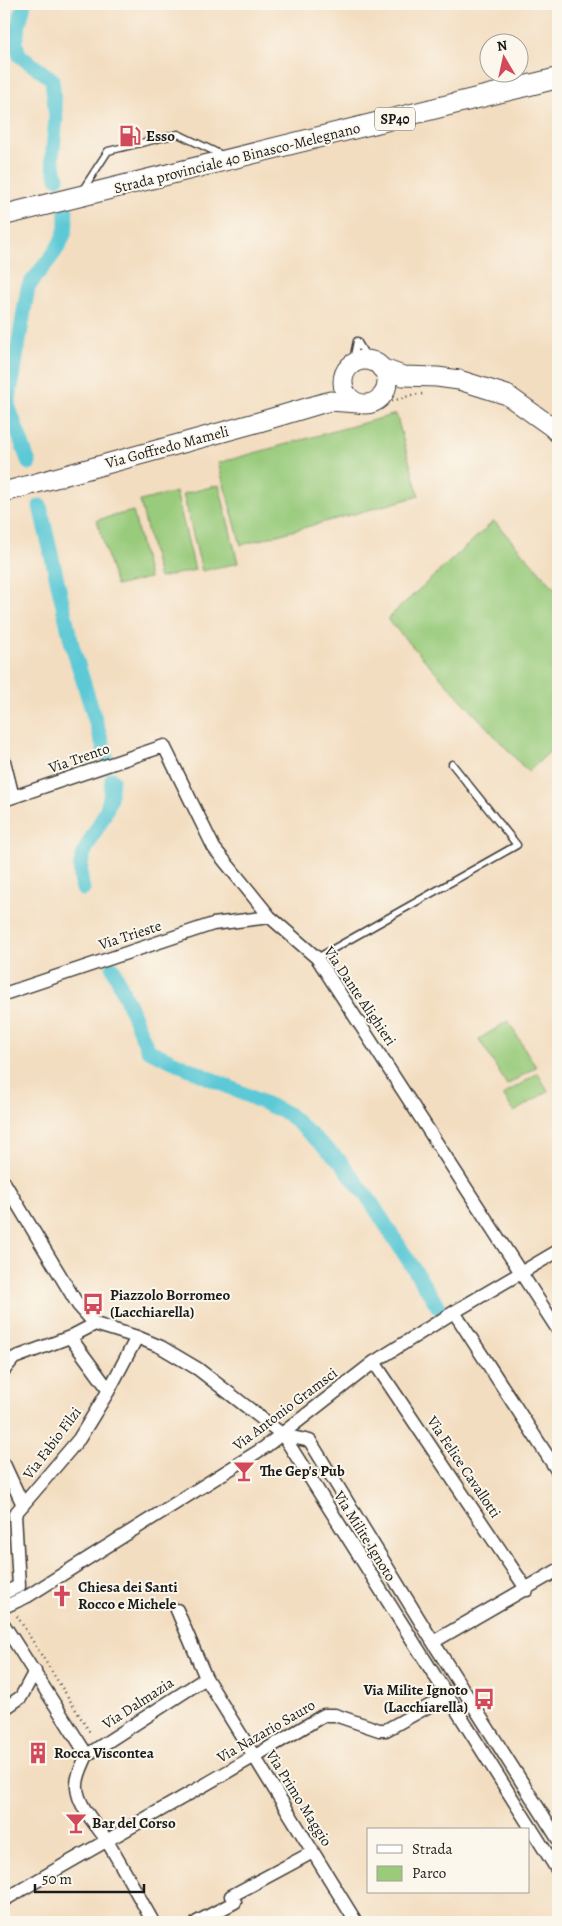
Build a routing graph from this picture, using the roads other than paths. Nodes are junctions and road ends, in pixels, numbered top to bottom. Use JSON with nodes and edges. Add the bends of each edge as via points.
{"nodes":[{"id":1,"x":558,"y":78,"type":"edge"},
{"id":2,"x":232,"y":159,"type":"junction"},
{"id":3,"x":77,"y":198,"type":"junction"},
{"id":4,"x":4,"y":215,"type":"edge"},
{"id":5,"x":361,"y":368,"type":"junction"},
{"id":6,"x":403,"y":376,"type":"junction"},
{"id":7,"x":330,"y":401,"type":"junction"},
{"id":8,"x":370,"y":402,"type":"junction"},
{"id":9,"x":558,"y":433,"type":"edge"},
{"id":10,"x":4,"y":492,"type":"edge"},
{"id":11,"x":164,"y":746,"type":"joint"},
{"id":12,"x":4,"y":761,"type":"edge"},
{"id":13,"x":452,"y":764,"type":"dead end"},
{"id":14,"x":8,"y":799,"type":"edge"},
{"id":15,"x":270,"y":917,"type":"junction"},
{"id":16,"x":317,"y":958,"type":"junction"},
{"id":17,"x":4,"y":994,"type":"edge"},
{"id":18,"x":4,"y":1182,"type":"edge"},
{"id":19,"x":558,"y":1251,"type":"edge"},
{"id":20,"x":522,"y":1272,"type":"junction"},
{"id":21,"x":454,"y":1312,"type":"junction"},
{"id":22,"x":95,"y":1324,"type":"junction"},
{"id":23,"x":558,"y":1330,"type":"edge"},
{"id":24,"x":70,"y":1337,"type":"junction"},
{"id":25,"x":137,"y":1337,"type":"junction"},
{"id":26,"x":374,"y":1362,"type":"junction"},
{"id":27,"x":4,"y":1370,"type":"edge"},
{"id":28,"x":109,"y":1390,"type":"junction"},
{"id":29,"x":283,"y":1434,"type":"junction"},
{"id":30,"x":4,"y":1464,"type":"edge"},
{"id":31,"x":558,"y":1472,"type":"edge"},
{"id":32,"x":23,"y":1505,"type":"junction"},
{"id":33,"x":558,"y":1570,"type":"edge"},
{"id":34,"x":527,"y":1590,"type":"junction"},
{"id":35,"x":5,"y":1601,"type":"edge"},
{"id":36,"x":177,"y":1610,"type":"dead end"},
{"id":37,"x":4,"y":1625,"type":"edge"},
{"id":38,"x":433,"y":1642,"type":"junction"},
{"id":39,"x":419,"y":1650,"type":"junction"},
{"id":40,"x":35,"y":1671,"type":"junction"},
{"id":41,"x":206,"y":1678,"type":"junction"},
{"id":42,"x":465,"y":1693,"type":"junction"},
{"id":43,"x":447,"y":1696,"type":"junction"},
{"id":44,"x":4,"y":1709,"type":"edge"},
{"id":45,"x":87,"y":1755,"type":"junction"},
{"id":46,"x":254,"y":1757,"type":"junction"},
{"id":47,"x":106,"y":1839,"type":"junction"},
{"id":48,"x":558,"y":1839,"type":"edge"},
{"id":49,"x":313,"y":1852,"type":"junction"},
{"id":50,"x":558,"y":1871,"type":"edge"},
{"id":51,"x":4,"y":1900,"type":"edge"},
{"id":52,"x":153,"y":1922,"type":"edge"},
{"id":53,"x":197,"y":1922,"type":"edge"},
{"id":54,"x":356,"y":1922,"type":"edge"}],
"edges":[{"from":1,"to":2,"type":"main road","name":"Strada provinciale 40 Binasco-Melegnano","number":"SP40"},
{"from":2,"to":3,"type":"main road","name":"Strada provinciale 40 Binasco-Melegnano","number":"SP40"},
{"from":2,"to":3,"type":"lane","via":[[178,134],[108,151]]},
{"from":3,"to":4,"type":"main road","name":"Strada provinciale 40 Binasco-Melegnano","number":"SP40"},
{"from":5,"to":6,"type":"street"},
{"from":5,"to":7,"type":"street"},
{"from":5,"to":8,"type":"street","via":[[346,394]]},
{"from":5,"to":8,"type":"street","via":[[387,381]]},
{"from":6,"to":8,"type":"street"},
{"from":6,"to":9,"type":"street","via":[[459,380],[508,395]]},
{"from":7,"to":8,"type":"street","name":"Via Goffredo Mameli"},
{"from":7,"to":10,"type":"street","name":"Via Goffredo Mameli"},
{"from":11,"to":14,"type":"street","name":"Via Trento"},
{"from":11,"to":15,"type":"street","name":"Via Dante Alighieri","via":[[214,848]]},
{"from":12,"to":14,"type":"street"},
{"from":13,"to":16,"type":"lane","via":[[517,845]]},
{"from":15,"to":16,"type":"street","name":"Via Dante Alighieri"},
{"from":15,"to":17,"type":"street","name":"Via Trieste","via":[[213,924]]},
{"from":16,"to":20,"type":"street","name":"Via Dante Alighieri"},
{"from":18,"to":22,"type":"street","via":[[78,1305]]},
{"from":19,"to":20,"type":"street","name":"Via Antonio Gramsci"},
{"from":20,"to":21,"type":"street","name":"Via Antonio Gramsci"},
{"from":20,"to":23,"type":"street","name":"Via Dante Alighieri"},
{"from":21,"to":26,"type":"street","name":"Via Antonio Gramsci"},
{"from":21,"to":31,"type":"street"},
{"from":22,"to":24,"type":"street"},
{"from":22,"to":25,"type":"street"},
{"from":24,"to":27,"type":"street","via":[[14,1358]]},
{"from":24,"to":28,"type":"street"},
{"from":25,"to":28,"type":"street","name":"Via Fabio Filzi"},
{"from":25,"to":29,"type":"street","via":[[198,1369]]},
{"from":26,"to":29,"type":"street","name":"Via Antonio Gramsci"},
{"from":26,"to":34,"type":"street","name":"Via Felice Cavallotti"},
{"from":28,"to":32,"type":"street","name":"Via Fabio Filzi","via":[[80,1439]]},
{"from":29,"to":35,"type":"street","name":"Via Antonio Gramsci","via":[[28,1596]]},
{"from":29,"to":38,"type":"street","name":"Via Milite Ignoto","via":[[310,1441]]},
{"from":29,"to":39,"type":"street","name":"Via Milite Ignoto"},
{"from":30,"to":32,"type":"street"},
{"from":32,"to":35,"type":"street","name":"Via Fabio Filzi","via":[[15,1514],[19,1586]]},
{"from":33,"to":34,"type":"street"},
{"from":34,"to":38,"type":"street"},
{"from":36,"to":41,"type":"street","name":"Via Primo Maggio"},
{"from":37,"to":40,"type":"street"},
{"from":38,"to":39,"type":"lane"},
{"from":38,"to":42,"type":"street","name":"Via Milite Ignoto"},
{"from":39,"to":43,"type":"street","name":"Via Milite Ignoto"},
{"from":40,"to":44,"type":"street","via":[[21,1697]]},
{"from":40,"to":45,"type":"street"},
{"from":41,"to":45,"type":"street","name":"Via Dalmazia"},
{"from":41,"to":46,"type":"street","name":"Via Primo Maggio"},
{"from":42,"to":43,"type":"lane"},
{"from":42,"to":48,"type":"street","name":"Via Milite Ignoto"},
{"from":43,"to":46,"type":"street","name":"Via Nazario Sauro","via":[[386,1730],[335,1715],[324,1715]]},
{"from":43,"to":50,"type":"street","name":"Via Milite Ignoto"},
{"from":45,"to":47,"type":"street","via":[[78,1775],[78,1795]]},
{"from":46,"to":47,"type":"street","name":"Via Nazario Sauro"},
{"from":46,"to":49,"type":"street","name":"Via Primo Maggio"},
{"from":47,"to":51,"type":"street","name":"Via Nazario Sauro"},
{"from":47,"to":52,"type":"street"},
{"from":49,"to":53,"type":"street","via":[[231,1896],[235,1902]]},
{"from":49,"to":54,"type":"street","name":"Via Primo Maggio"}]}
